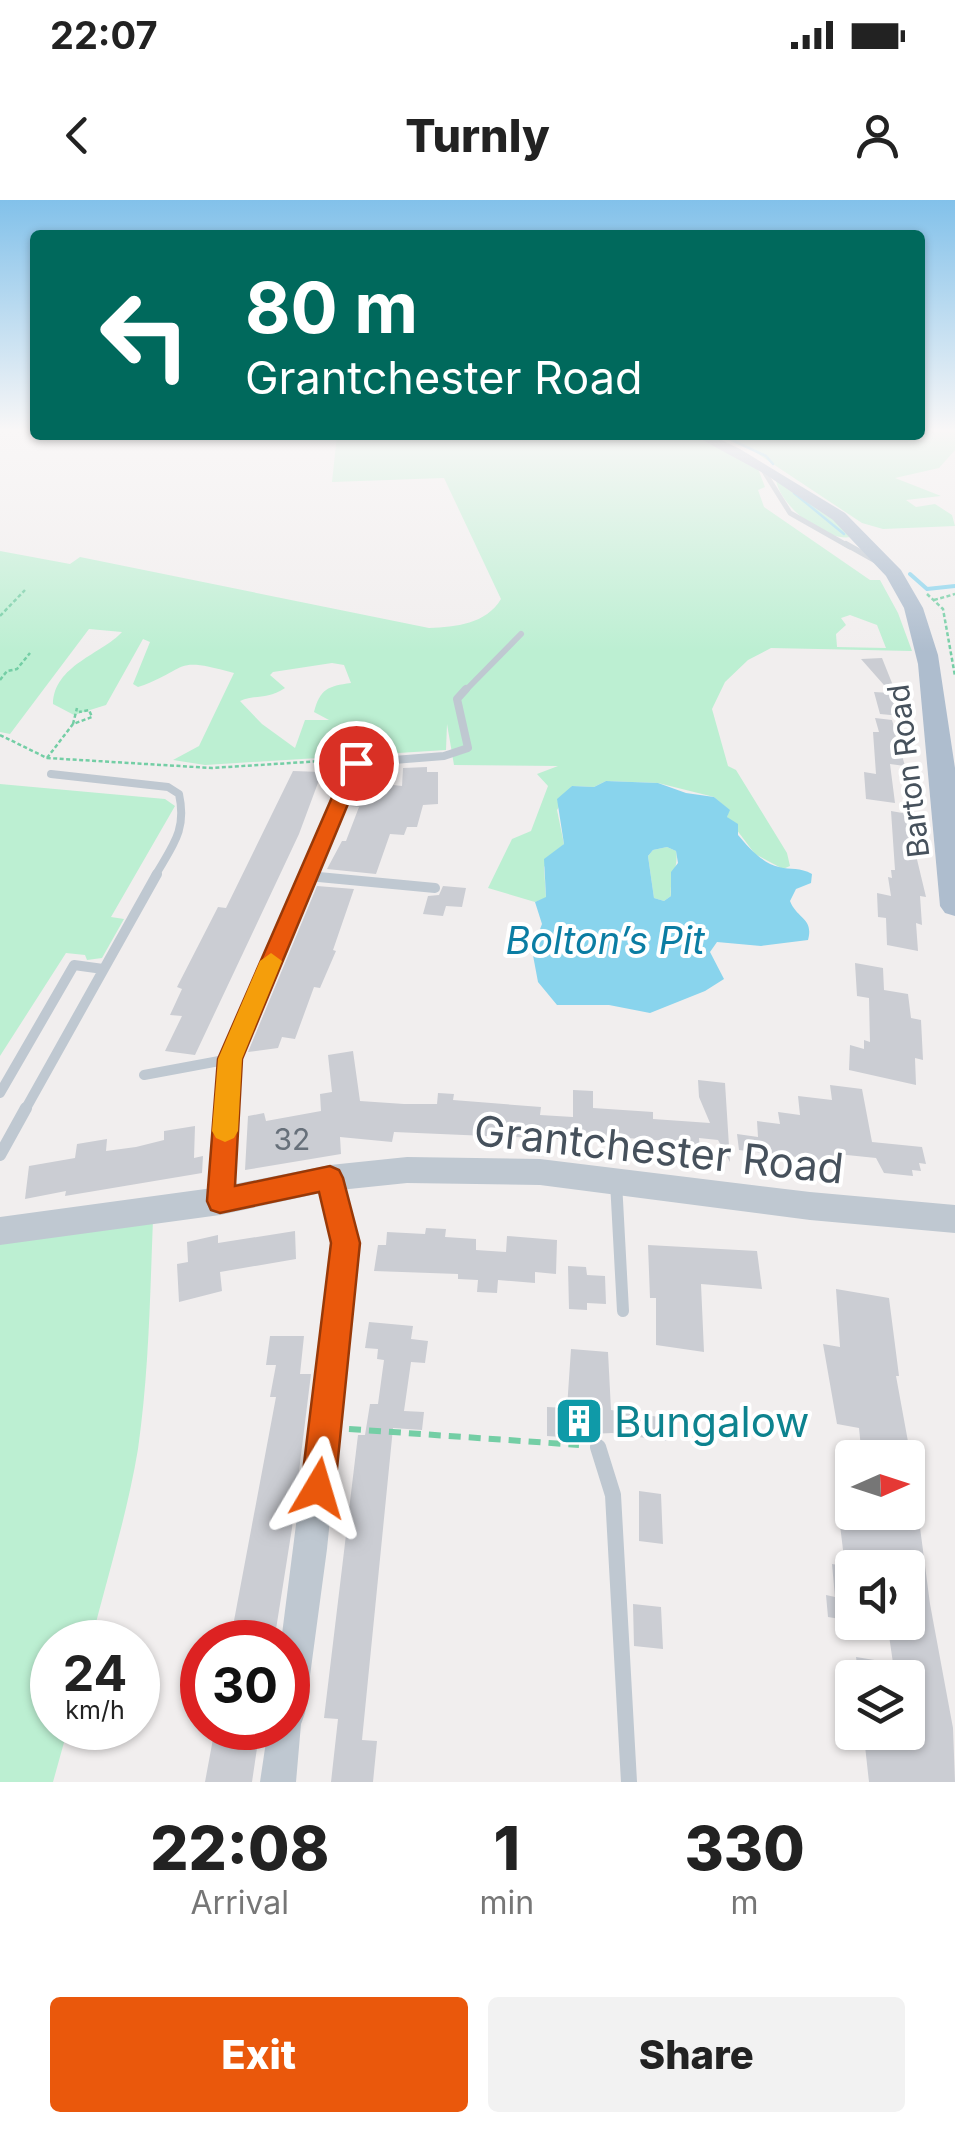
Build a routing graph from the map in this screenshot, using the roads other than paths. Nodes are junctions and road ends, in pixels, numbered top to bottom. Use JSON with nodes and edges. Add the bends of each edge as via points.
{"nodes":[{"id":1,"x":785,"y":505,"type":"edge"},
{"id":2,"x":823,"y":505,"type":"edge"},
{"id":3,"x":891,"y":572,"type":"junction"},
{"id":4,"x":521,"y":634,"type":"dead end"},
{"id":5,"x":356,"y":763,"type":"joint"},
{"id":6,"x":51,"y":774,"type":"dead end"},
{"id":7,"x":952,"y":804,"type":"edge"},
{"id":8,"x":308,"y":876,"type":"junction"},
{"id":9,"x":435,"y":888,"type":"dead end"},
{"id":10,"x":955,"y":906,"type":"edge"},
{"id":11,"x":103,"y":968,"type":"junction"},
{"id":12,"x":230,"y":1059,"type":"junction"},
{"id":13,"x":144,"y":1074,"type":"dead end"},
{"id":14,"x":0,"y":1092,"type":"edge"},
{"id":15,"x":0,"y":1155,"type":"edge"},
{"id":16,"x":330,"y":1178,"type":"junction"},
{"id":17,"x":616,"y":1182,"type":"junction"},
{"id":18,"x":220,"y":1201,"type":"junction"},
{"id":19,"x":955,"y":1219,"type":"edge"},
{"id":20,"x":0,"y":1230,"type":"edge"},
{"id":21,"x":623,"y":1311,"type":"dead end"},
{"id":22,"x":598,"y":1446,"type":"road end"},
{"id":23,"x":300,"y":1620,"type":"edge"},
{"id":24,"x":283,"y":1750,"type":"edge"},
{"id":25,"x":278,"y":1782,"type":"edge"},
{"id":26,"x":629,"y":1782,"type":"edge"}],
"edges":[{"from":1,"to":3,"type":"lane"},
{"from":2,"to":3,"type":"main road","name":"Barton Road"},
{"from":3,"to":7,"type":"main road","name":"Barton Road","via":[[926,647]]},
{"from":4,"to":5,"type":"lane","via":[[457,699],[468,748]]},
{"from":5,"to":8,"type":"street"},
{"from":6,"to":11,"type":"lane","via":[[168,787],[181,798],[180,832]]},
{"from":7,"to":10,"type":"main road","name":"Barton Road"},
{"from":8,"to":9,"type":"lane"},
{"from":8,"to":12,"type":"street"},
{"from":11,"to":14,"type":"lane","via":[[74,966]]},
{"from":11,"to":15,"type":"lane"},
{"from":12,"to":13,"type":"lane"},
{"from":12,"to":18,"type":"street"},
{"from":16,"to":17,"type":"street","name":"Grantchester Road","via":[[407,1170],[540,1172]]},
{"from":16,"to":18,"type":"street","name":"Grantchester Road"},
{"from":16,"to":23,"type":"street","via":[[345,1243]]},
{"from":17,"to":19,"type":"street","name":"Grantchester Road"},
{"from":17,"to":21,"type":"lane"},
{"from":18,"to":20,"type":"street","name":"Grantchester Road"},
{"from":22,"to":26,"type":"lane","via":[[613,1495]]},
{"from":24,"to":25,"type":"street"}]}
